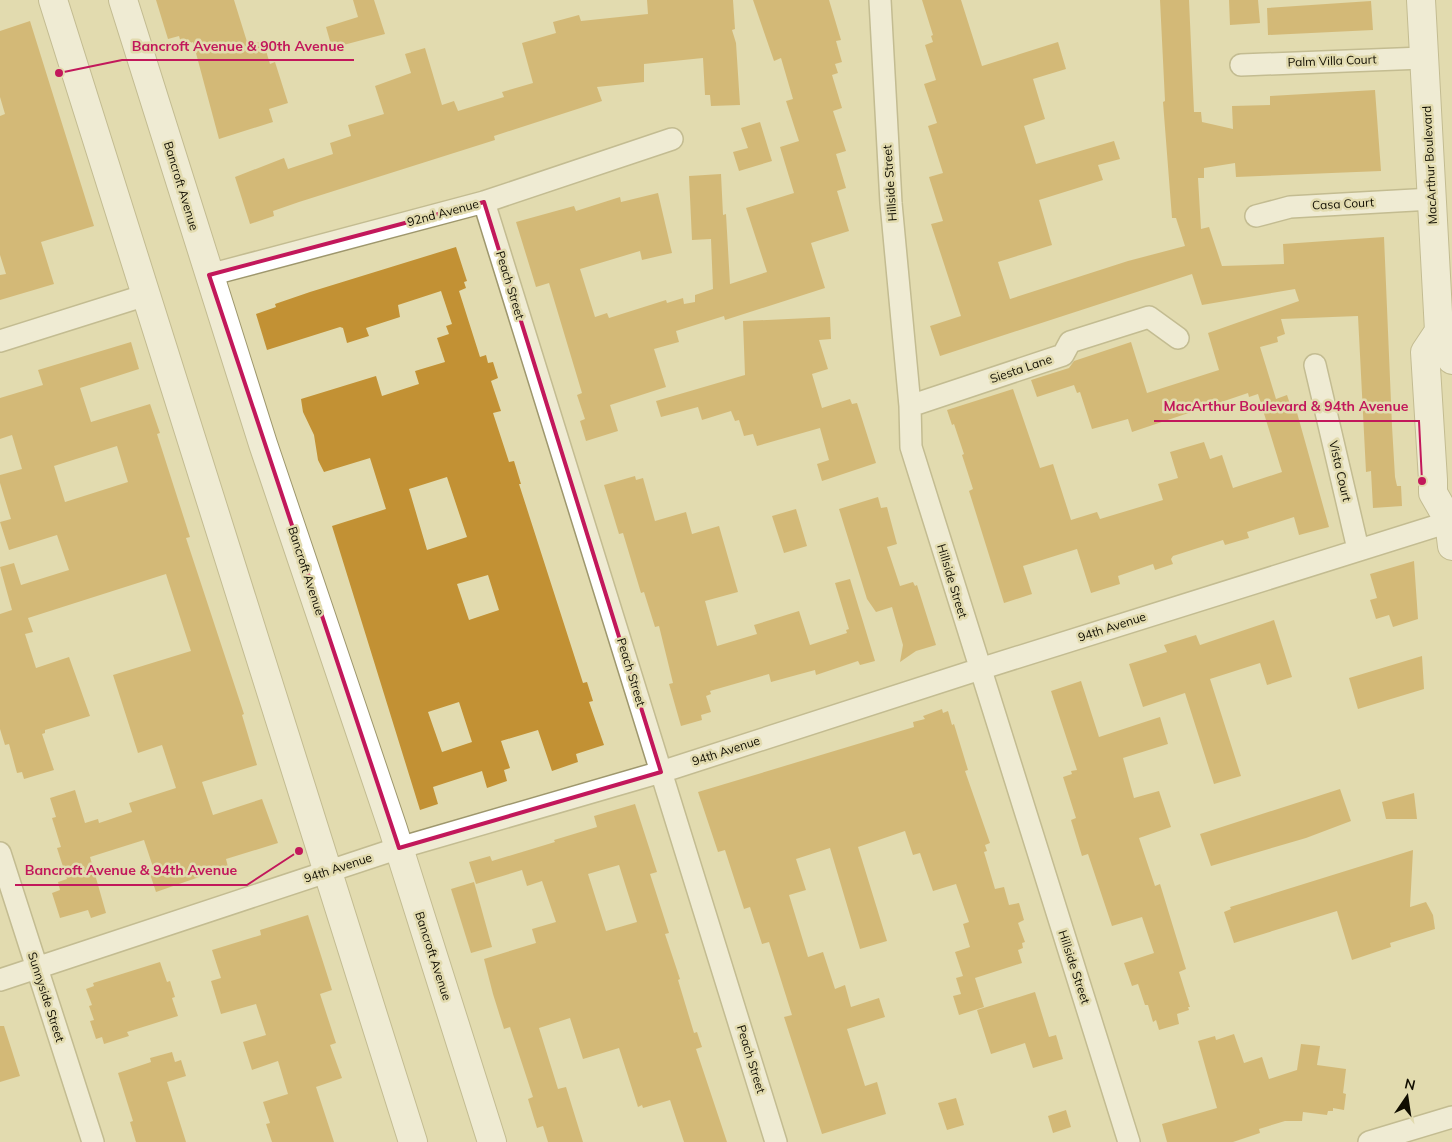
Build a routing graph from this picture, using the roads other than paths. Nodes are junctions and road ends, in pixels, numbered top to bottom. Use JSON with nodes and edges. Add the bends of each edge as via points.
{"nodes":[{"id":1,"x":53,"y":0,"type":"edge"},
{"id":2,"x":122,"y":0,"type":"edge"},
{"id":3,"x":880,"y":0,"type":"edge"},
{"id":4,"x":1420,"y":0,"type":"edge"},
{"id":5,"x":1424,"y":58,"type":"junction"},
{"id":6,"x":1241,"y":65,"type":"dead end"},
{"id":7,"x":672,"y":139,"type":"dead end"},
{"id":8,"x":1432,"y":199,"type":"junction"},
{"id":9,"x":484,"y":202,"type":"junction"},
{"id":10,"x":1256,"y":216,"type":"dead end"},
{"id":11,"x":209,"y":275,"type":"junction"},
{"id":12,"x":146,"y":295,"type":"junction"},
{"id":13,"x":1439,"y":331,"type":"junction"},
{"id":14,"x":1178,"y":338,"type":"dead end"},
{"id":15,"x":0,"y":340,"type":"edge"},
{"id":16,"x":1452,"y":360,"type":"edge"},
{"id":17,"x":1315,"y":365,"type":"dead end"},
{"id":18,"x":910,"y":406,"type":"junction"},
{"id":19,"x":1451,"y":525,"type":"edge"},
{"id":20,"x":1358,"y":549,"type":"junction"},
{"id":21,"x":980,"y":669,"type":"junction"},
{"id":22,"x":662,"y":772,"type":"junction"},
{"id":23,"x":399,"y":848,"type":"junction"},
{"id":24,"x":0,"y":853,"type":"edge"},
{"id":25,"x":328,"y":871,"type":"junction"},
{"id":26,"x":37,"y":967,"type":"junction"},
{"id":27,"x":0,"y":980,"type":"edge"},
{"id":28,"x":1452,"y":1117,"type":"edge"},
{"id":29,"x":92,"y":1142,"type":"edge"},
{"id":30,"x":413,"y":1142,"type":"edge"},
{"id":31,"x":492,"y":1142,"type":"edge"},
{"id":32,"x":776,"y":1142,"type":"edge"},
{"id":33,"x":1129,"y":1142,"type":"edge"},
{"id":34,"x":1369,"y":1142,"type":"edge"}],
"edges":[{"from":1,"to":12,"type":"main road"},
{"from":2,"to":11,"type":"main road","name":"Bancroft Avenue"},
{"from":3,"to":18,"type":"street","name":"Hillside Street","via":[[891,202]]},
{"from":4,"to":5,"type":"main road","name":"MacArthur Boulevard"},
{"from":5,"to":6,"type":"street","name":"Palm Villa Court"},
{"from":5,"to":8,"type":"main road","name":"MacArthur Boulevard"},
{"from":7,"to":9,"type":"street","name":"92nd Avenue"},
{"from":8,"to":10,"type":"street","name":"Casa Court","via":[[1290,207]]},
{"from":8,"to":13,"type":"main road","name":"MacArthur Boulevard"},
{"from":9,"to":11,"type":"street","name":"92nd Avenue"},
{"from":9,"to":22,"type":"street","name":"Peach Street"},
{"from":11,"to":23,"type":"main road","name":"Bancroft Avenue"},
{"from":12,"to":15,"type":"street"},
{"from":12,"to":25,"type":"main road"},
{"from":13,"to":16,"type":"main road","name":"MacArthur Boulevard","via":[[1451,350]]},
{"from":13,"to":19,"type":"main road","via":[[1425,352],[1433,493]]},
{"from":14,"to":18,"type":"street","name":"Siesta Lane","via":[[1149,317],[1070,342],[1062,355]]},
{"from":17,"to":20,"type":"street","name":"Vista Court"},
{"from":18,"to":21,"type":"street","name":"Hillside Street","via":[[910,447]]},
{"from":19,"to":20,"type":"street","name":"94th Avenue"},
{"from":20,"to":21,"type":"street","name":"94th Avenue"},
{"from":21,"to":22,"type":"street","name":"94th Avenue"},
{"from":21,"to":33,"type":"street","name":"Hillside Street"},
{"from":22,"to":23,"type":"street","name":"94th Avenue"},
{"from":22,"to":32,"type":"street","name":"Peach Street"},
{"from":23,"to":25,"type":"street","name":"94th Avenue"},
{"from":23,"to":31,"type":"main road","name":"Bancroft Avenue"},
{"from":24,"to":26,"type":"street","name":"Sunnyside Street"},
{"from":25,"to":26,"type":"street","name":"94th Avenue"},
{"from":25,"to":30,"type":"main road"},
{"from":26,"to":27,"type":"street","name":"94th Avenue"},
{"from":26,"to":29,"type":"street","name":"Sunnyside Street"},
{"from":28,"to":34,"type":"street"}]}
